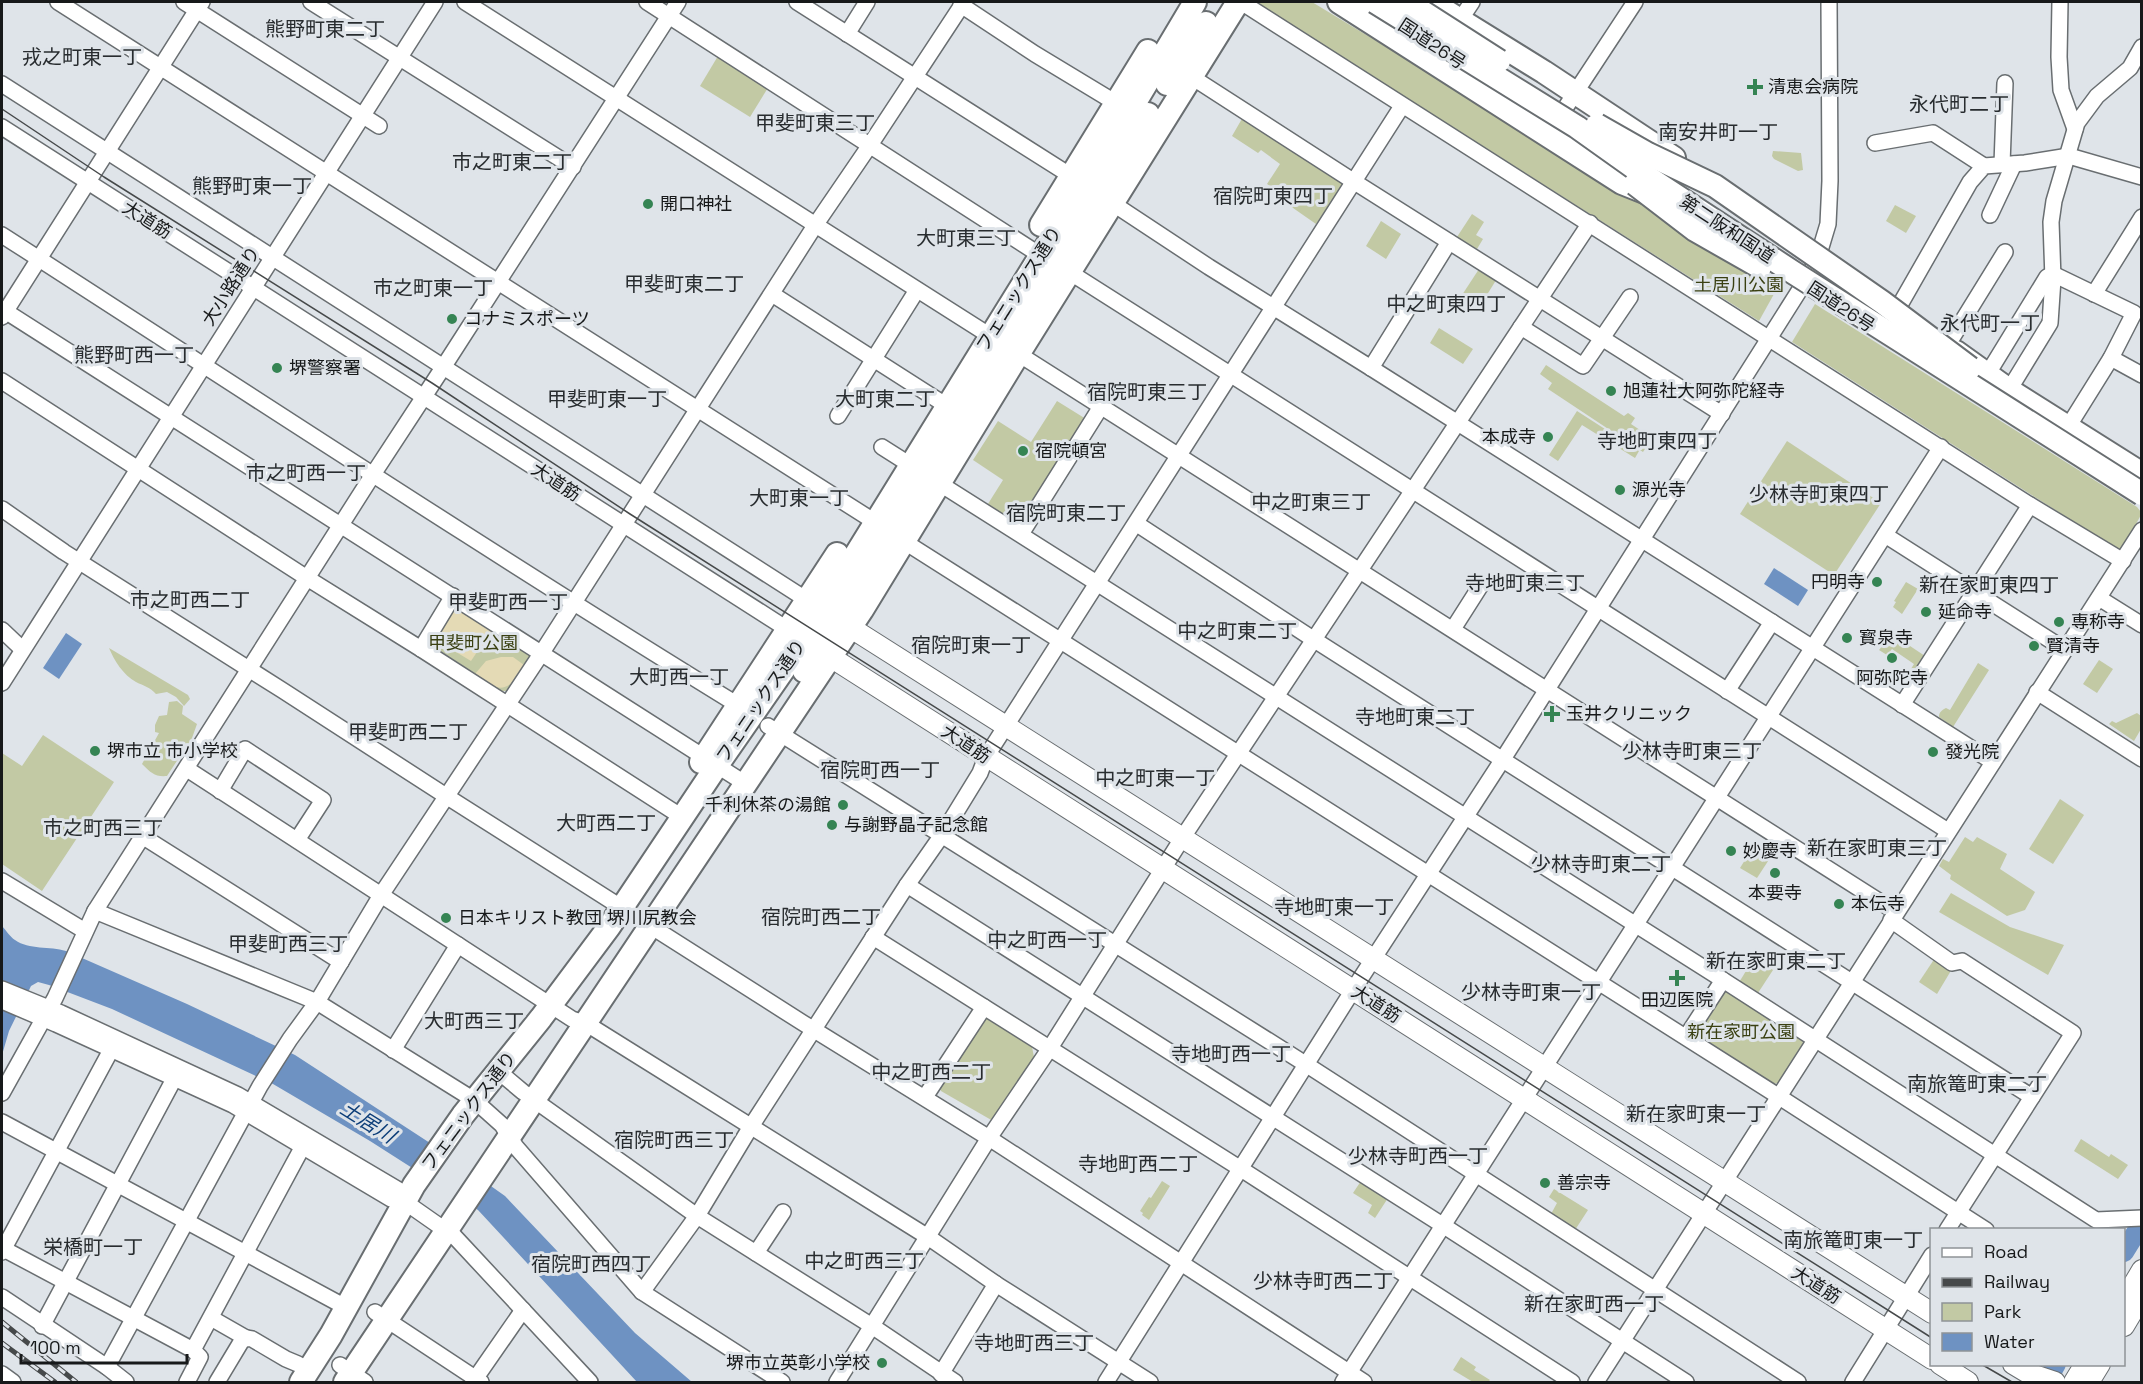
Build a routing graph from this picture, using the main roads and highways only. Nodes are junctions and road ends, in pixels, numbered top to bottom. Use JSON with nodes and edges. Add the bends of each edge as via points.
{"nodes":[{"id":1,"x":1178,"y":2,"type":"edge"},
{"id":2,"x":1195,"y":2,"type":"edge"},
{"id":3,"x":1220,"y":2,"type":"edge"},
{"id":4,"x":1239,"y":2,"type":"edge"},
{"id":5,"x":1339,"y":2,"type":"edge"},
{"id":6,"x":1358,"y":2,"type":"edge"},
{"id":7,"x":1375,"y":2,"type":"edge"},
{"id":8,"x":1399,"y":2,"type":"edge"},
{"id":9,"x":1407,"y":2,"type":"edge"},
{"id":10,"x":1431,"y":2,"type":"edge"},
{"id":11,"x":1466,"y":11,"type":"edge"},
{"id":12,"x":1169,"y":63,"type":"junction"},
{"id":13,"x":1551,"y":130,"type":"junction"},
{"id":14,"x":1092,"y":190,"type":"junction"},
{"id":15,"x":1048,"y":259,"type":"junction"},
{"id":16,"x":1811,"y":270,"type":"junction"},
{"id":17,"x":998,"y":340,"type":"junction"},
{"id":18,"x":1939,"y":353,"type":"junction"},
{"id":19,"x":1978,"y":371,"type":"junction"},
{"id":20,"x":911,"y":465,"type":"junction"},
{"id":21,"x":2142,"y":476,"type":"edge"},
{"id":22,"x":2142,"y":495,"type":"edge"},
{"id":23,"x":883,"y":527,"type":"junction"},
{"id":24,"x":829,"y":613,"type":"junction"},
{"id":25,"x":810,"y":644,"type":"junction"},
{"id":26,"x":760,"y":720,"type":"junction"},
{"id":27,"x":726,"y":770,"type":"junction"},
{"id":28,"x":630,"y":913,"type":"junction"},
{"id":29,"x":2142,"y":1270,"type":"edge"},
{"id":30,"x":2142,"y":1296,"type":"edge"},
{"id":31,"x":2125,"y":1298,"type":"edge"},
{"id":32,"x":1930,"y":1312,"type":"edge"},
{"id":33,"x":2125,"y":1324,"type":"edge"},
{"id":34,"x":1930,"y":1358,"type":"edge"},
{"id":35,"x":1942,"y":1366,"type":"edge"},
{"id":36,"x":2084,"y":1366,"type":"edge"},
{"id":37,"x":2099,"y":1366,"type":"edge"},
{"id":38,"x":2027,"y":1369,"type":"edge"},
{"id":39,"x":325,"y":1376,"type":"edge"},
{"id":40,"x":1968,"y":1383,"type":"edge"},
{"id":41,"x":2055,"y":1383,"type":"edge"},
{"id":42,"x":2074,"y":1383,"type":"edge"},
{"id":43,"x":2090,"y":1383,"type":"edge"}],
"edges":[{"from":1,"to":12,"type":"highway"},
{"from":2,"to":12,"type":"highway","name":"フェニックス通り"},
{"from":3,"to":12,"type":"highway","name":"フェニックス通り"},
{"from":4,"to":12,"type":"highway"},
{"from":5,"to":13,"type":"highway"},
{"from":6,"to":13,"type":"highway","name":"国道26号","via":[[1400,22]]},
{"from":6,"to":18,"type":"highway","bridge":true,"via":[[1592,152],[1695,230],[1841,315]]},
{"from":7,"to":18,"type":"highway","name":"第二阪和国道","bridge":true,"via":[[1577,128],[1643,174]]},
{"from":8,"to":19,"type":"highway","name":"第二阪和国道","bridge":true},
{"from":9,"to":19,"type":"highway","bridge":true,"via":[[1606,131],[1715,186]]},
{"from":10,"to":11,"type":"highway","name":"国道26号"},
{"from":11,"to":16,"type":"highway","name":"国道26号","via":[[1621,124],[1713,182]]},
{"from":12,"to":14,"type":"highway"},
{"from":12,"to":14,"type":"highway","name":"フェニックス通り"},
{"from":12,"to":14,"type":"highway","via":[[1116,103]]},
{"from":13,"to":16,"type":"highway","name":"国道26号","via":[[1622,183]]},
{"from":14,"to":15,"type":"highway"},
{"from":14,"to":15,"type":"highway","name":"フェニックス通り"},
{"from":15,"to":17,"type":"highway"},
{"from":15,"to":17,"type":"highway","name":"フェニックス通り"},
{"from":16,"to":18,"type":"highway","name":"国道26号","via":[[1897,310]]},
{"from":16,"to":22,"type":"highway","name":"国道26号"},
{"from":17,"to":20,"type":"highway","name":"フェニックス通り"},
{"from":17,"to":20,"type":"highway","via":[[941,402]]},
{"from":18,"to":19,"type":"highway","name":"国道26号"},
{"from":18,"to":22,"type":"highway","name":"第二阪和国道","bridge":true},
{"from":19,"to":21,"type":"highway","name":"第二阪和国道"},
{"from":19,"to":21,"type":"highway","name":"国道26号"},
{"from":20,"to":23,"type":"highway"},
{"from":20,"to":23,"type":"highway","name":"フェニックス通り"},
{"from":23,"to":24,"type":"highway"},
{"from":23,"to":24,"type":"highway","name":"フェニックス通り"},
{"from":24,"to":25,"type":"highway"},
{"from":24,"to":25,"type":"highway","name":"フェニックス通り"},
{"from":24,"to":32,"type":"main road","name":"大道筋"},
{"from":25,"to":26,"type":"highway"},
{"from":25,"to":26,"type":"highway","name":"フェニックス通り"},
{"from":25,"to":34,"type":"main road","name":"大道筋"},
{"from":26,"to":27,"type":"highway"},
{"from":26,"to":27,"type":"highway","name":"フェニックス通り"},
{"from":27,"to":28,"type":"highway","name":"フェニックス通り"},
{"from":27,"to":28,"type":"highway","via":[[676,812]]},
{"from":28,"to":39,"type":"highway","name":"フェニックス通り","via":[[579,1022],[381,1316]]},
{"from":28,"to":39,"type":"highway","name":"フェニックス通り","via":[[550,987],[550,1005],[474,1100],[410,1193],[344,1301]]},
{"from":29,"to":31,"type":"main road"},
{"from":30,"to":33,"type":"main road"},
{"from":35,"to":40,"type":"main road"},
{"from":36,"to":42,"type":"main road"},
{"from":37,"to":43,"type":"main road"},
{"from":38,"to":41,"type":"main road"}]}
